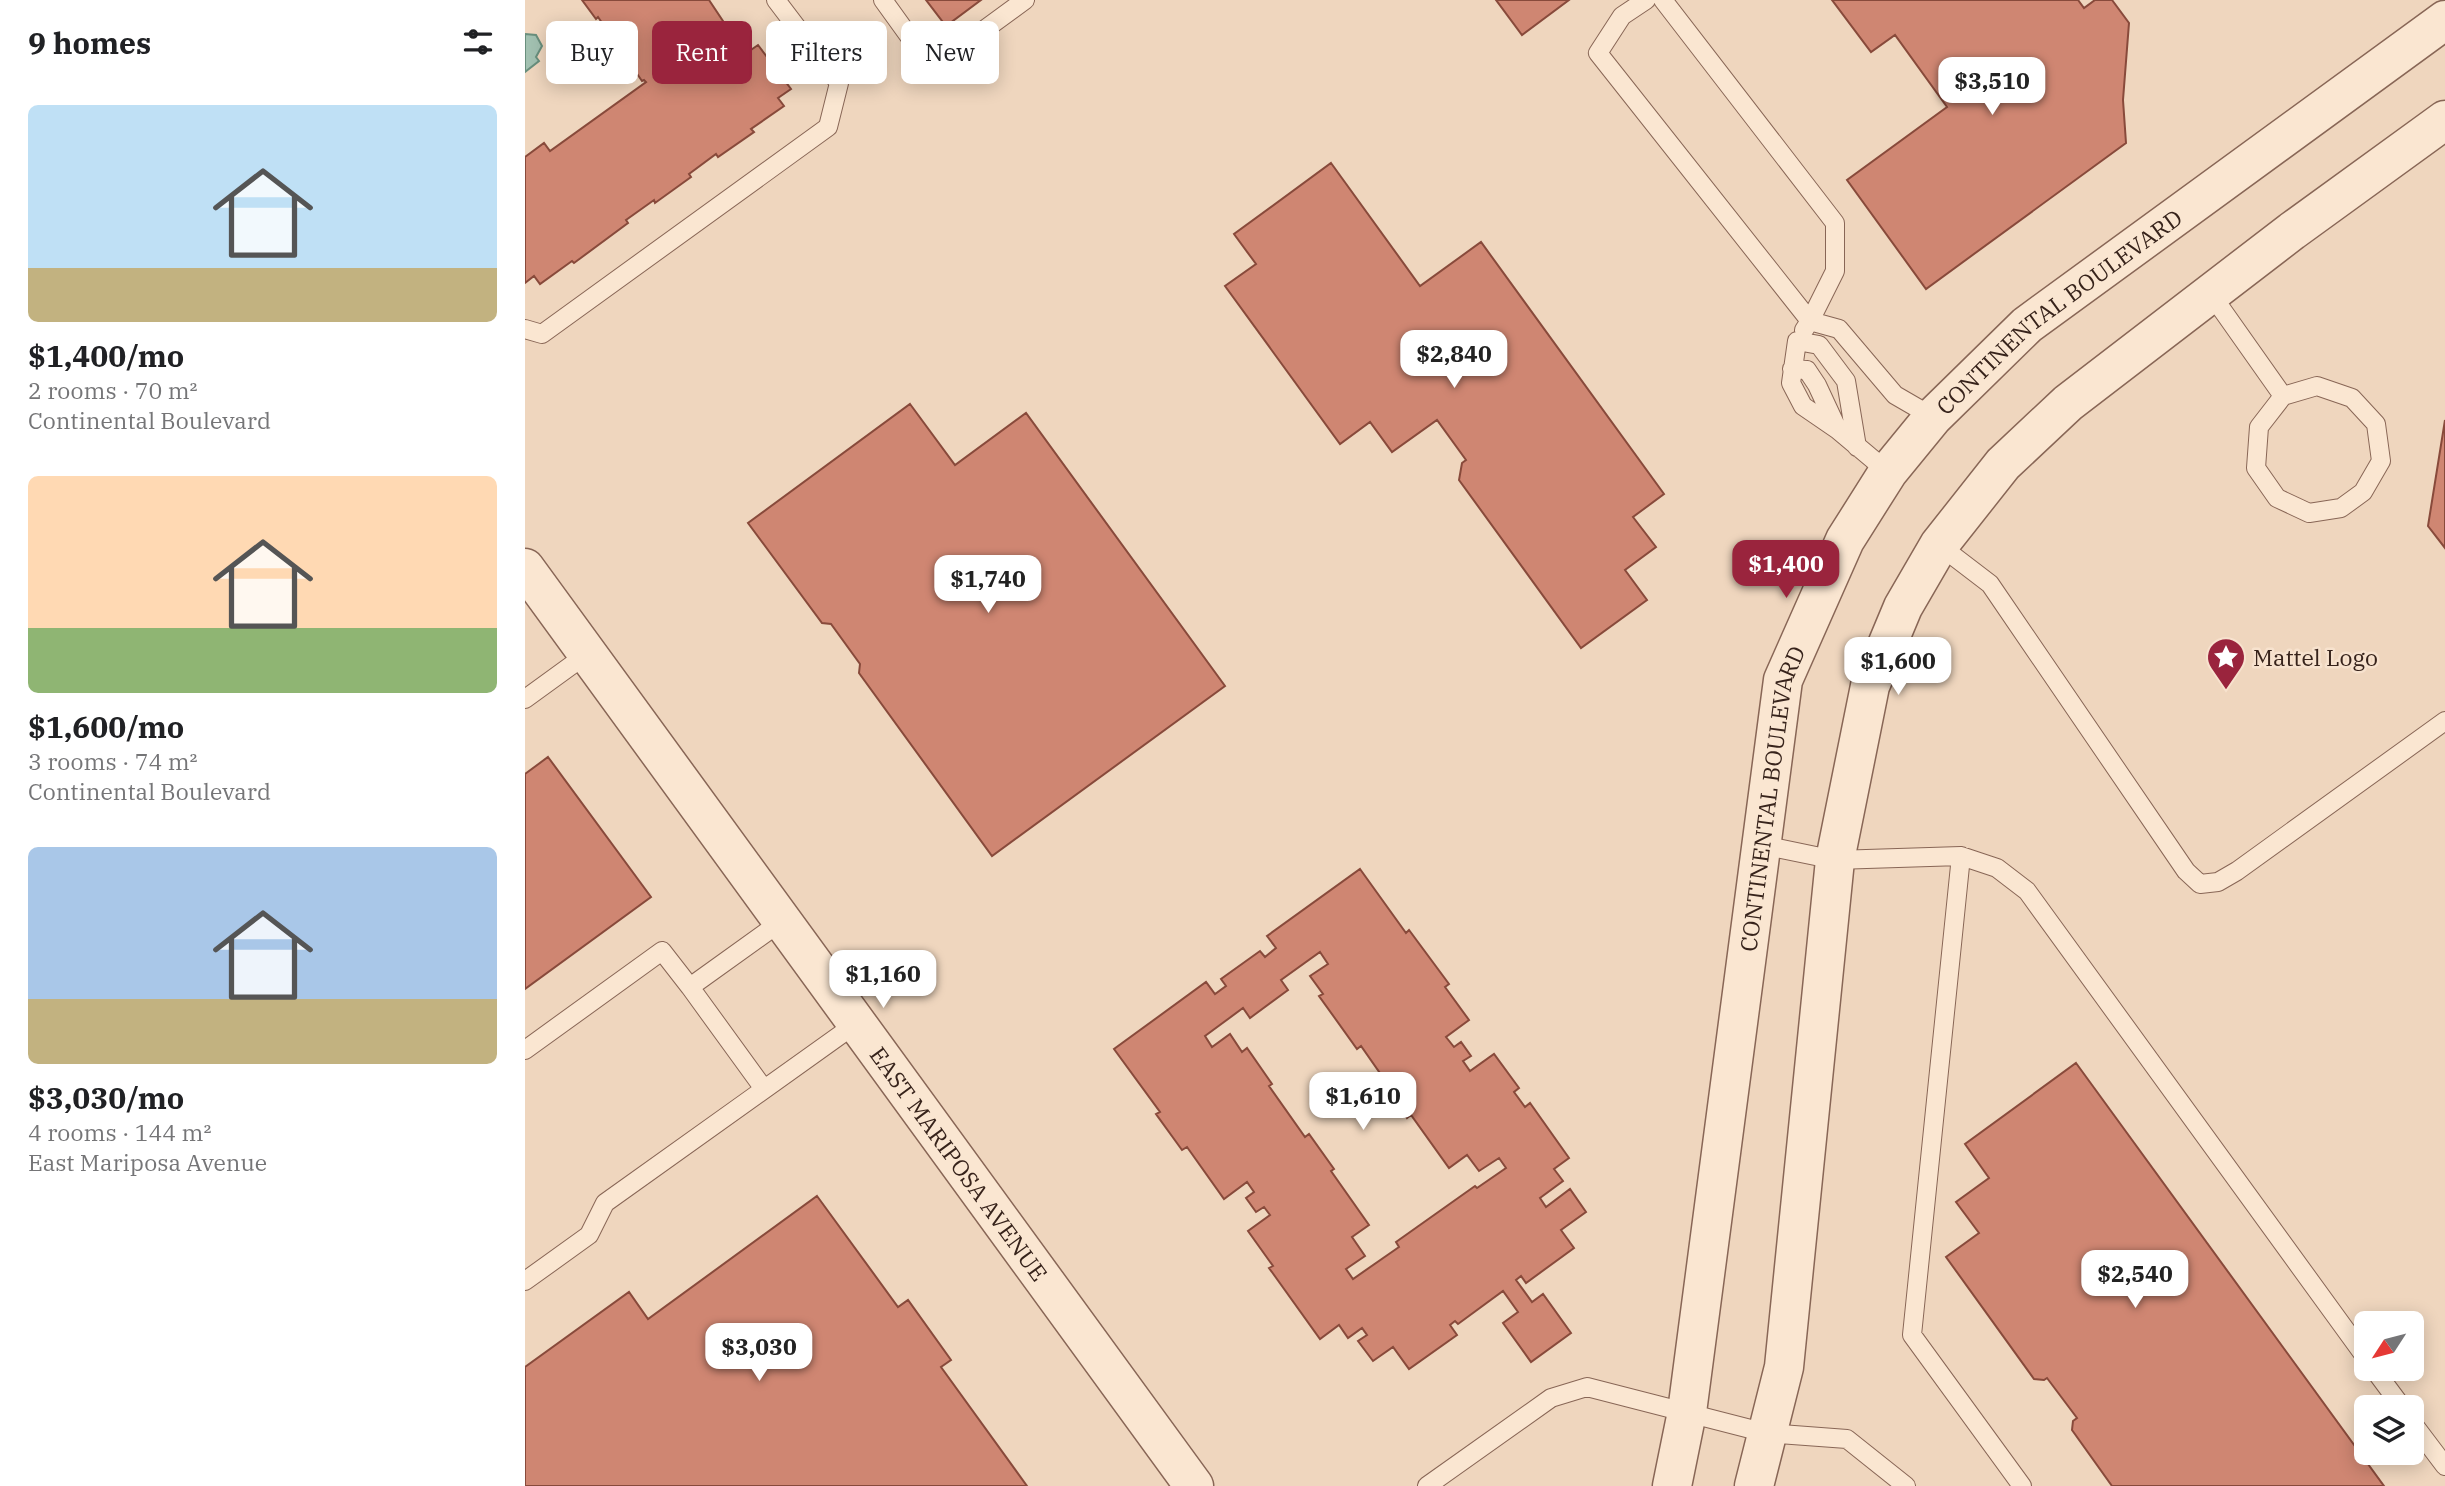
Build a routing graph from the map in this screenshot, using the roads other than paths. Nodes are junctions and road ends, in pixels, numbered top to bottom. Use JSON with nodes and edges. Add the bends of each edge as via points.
{"nodes":[{"id":1,"x":776,"y":0,"type":"edge"},
{"id":2,"x":883,"y":0,"type":"edge"},
{"id":3,"x":1025,"y":0,"type":"edge"},
{"id":4,"x":1646,"y":0,"type":"edge"},
{"id":5,"x":1663,"y":0,"type":"edge"},
{"id":6,"x":2443,"y":25,"type":"edge"},
{"id":7,"x":2445,"y":120,"type":"edge"},
{"id":8,"x":2211,"y":294,"type":"junction"},
{"id":9,"x":1810,"y":321,"type":"junction"},
{"id":10,"x":525,"y":329,"type":"edge"},
{"id":11,"x":1797,"y":341,"type":"junction"},
{"id":12,"x":2283,"y":396,"type":"junction"},
{"id":13,"x":1933,"y":417,"type":"junction"},
{"id":14,"x":1857,"y":447,"type":"junction"},
{"id":15,"x":1888,"y":472,"type":"junction"},
{"id":16,"x":1939,"y":545,"type":"junction"},
{"id":17,"x":525,"y":568,"type":"edge"},
{"id":18,"x":587,"y":654,"type":"junction"},
{"id":19,"x":525,"y":699,"type":"edge"},
{"id":20,"x":2445,"y":722,"type":"edge"},
{"id":21,"x":1762,"y":845,"type":"junction"},
{"id":22,"x":1961,"y":856,"type":"junction"},
{"id":23,"x":1835,"y":860,"type":"junction"},
{"id":24,"x":782,"y":920,"type":"junction"},
{"id":25,"x":690,"y":988,"type":"junction"},
{"id":26,"x":857,"y":1023,"type":"junction"},
{"id":27,"x":525,"y":1050,"type":"edge"},
{"id":28,"x":764,"y":1089,"type":"junction"},
{"id":29,"x":525,"y":1281,"type":"edge"},
{"id":30,"x":2354,"y":1341,"type":"edge"},
{"id":31,"x":1687,"y":1412,"type":"junction"},
{"id":32,"x":1766,"y":1433,"type":"junction"},
{"id":33,"x":2424,"y":1438,"type":"edge"},
{"id":34,"x":2445,"y":1466,"type":"edge"},
{"id":35,"x":1195,"y":1486,"type":"edge"},
{"id":36,"x":1427,"y":1486,"type":"edge"},
{"id":37,"x":1672,"y":1486,"type":"edge"},
{"id":38,"x":1754,"y":1486,"type":"edge"},
{"id":39,"x":1906,"y":1486,"type":"edge"},
{"id":40,"x":2022,"y":1486,"type":"edge"}],
"edges":[{"from":1,"to":10,"type":"lane","via":[[839,83],[828,127],[542,334]]},
{"from":2,"to":3,"type":"lane","via":[[932,68]]},
{"from":4,"to":9,"type":"lane","via":[[1622,16],[1598,53]]},
{"from":5,"to":9,"type":"lane","via":[[1835,223],[1835,271]]},
{"from":6,"to":13,"type":"street","name":"CONTINENTAL BOULEVARD","via":[[2027,325]]},
{"from":7,"to":8,"type":"street"},
{"from":8,"to":12,"type":"lane"},
{"from":8,"to":16,"type":"street","via":[[2068,403],[2003,464]]},
{"from":9,"to":11,"type":"lane"},
{"from":9,"to":13,"type":"lane","via":[[1839,330],[1895,395]]},
{"from":11,"to":14,"type":"lane","via":[[1819,345],[1846,382]]},
{"from":11,"to":14,"type":"lane","via":[[1791,383],[1803,406]]},
{"from":12,"to":12,"type":"lane","via":[[2259,427],[2256,468],[2277,498],[2309,513],[2341,508],[2363,492],[2381,461],[2376,425],[2352,398],[2317,386]]},
{"from":13,"to":15,"type":"street","name":"CONTINENTAL BOULEVARD"},
{"from":14,"to":15,"type":"lane"},
{"from":15,"to":21,"type":"street","name":"CONTINENTAL BOULEVARD","via":[[1845,540],[1783,680]]},
{"from":16,"to":20,"type":"lane","via":[[1990,584],[2186,871],[2200,884],[2218,882],[2238,871]]},
{"from":16,"to":23,"type":"street","via":[[1903,607],[1870,686]]},
{"from":17,"to":18,"type":"street","name":"EAST MARIPOSA AVENUE"},
{"from":18,"to":19,"type":"lane"},
{"from":18,"to":24,"type":"street","name":"EAST MARIPOSA AVENUE"},
{"from":21,"to":23,"type":"lane"},
{"from":21,"to":31,"type":"street","name":"CONTINENTAL BOULEVARD"},
{"from":22,"to":23,"type":"lane"},
{"from":22,"to":30,"type":"lane","via":[[1997,867],[2027,891]]},
{"from":22,"to":40,"type":"lane","via":[[1912,1335]]},
{"from":23,"to":32,"type":"street","via":[[1784,1367]]},
{"from":24,"to":25,"type":"lane"},
{"from":24,"to":26,"type":"street","name":"EAST MARIPOSA AVENUE"},
{"from":25,"to":27,"type":"lane","via":[[661,951]]},
{"from":25,"to":28,"type":"lane"},
{"from":26,"to":28,"type":"lane"},
{"from":26,"to":35,"type":"street","name":"EAST MARIPOSA AVENUE"},
{"from":28,"to":29,"type":"lane","via":[[605,1203],[589,1235]]},
{"from":31,"to":32,"type":"lane"},
{"from":31,"to":36,"type":"lane","via":[[1587,1387],[1551,1398]]},
{"from":31,"to":37,"type":"street","name":"CONTINENTAL BOULEVARD"},
{"from":32,"to":38,"type":"street"},
{"from":32,"to":39,"type":"lane","via":[[1847,1440]]},
{"from":33,"to":34,"type":"lane"}]}
